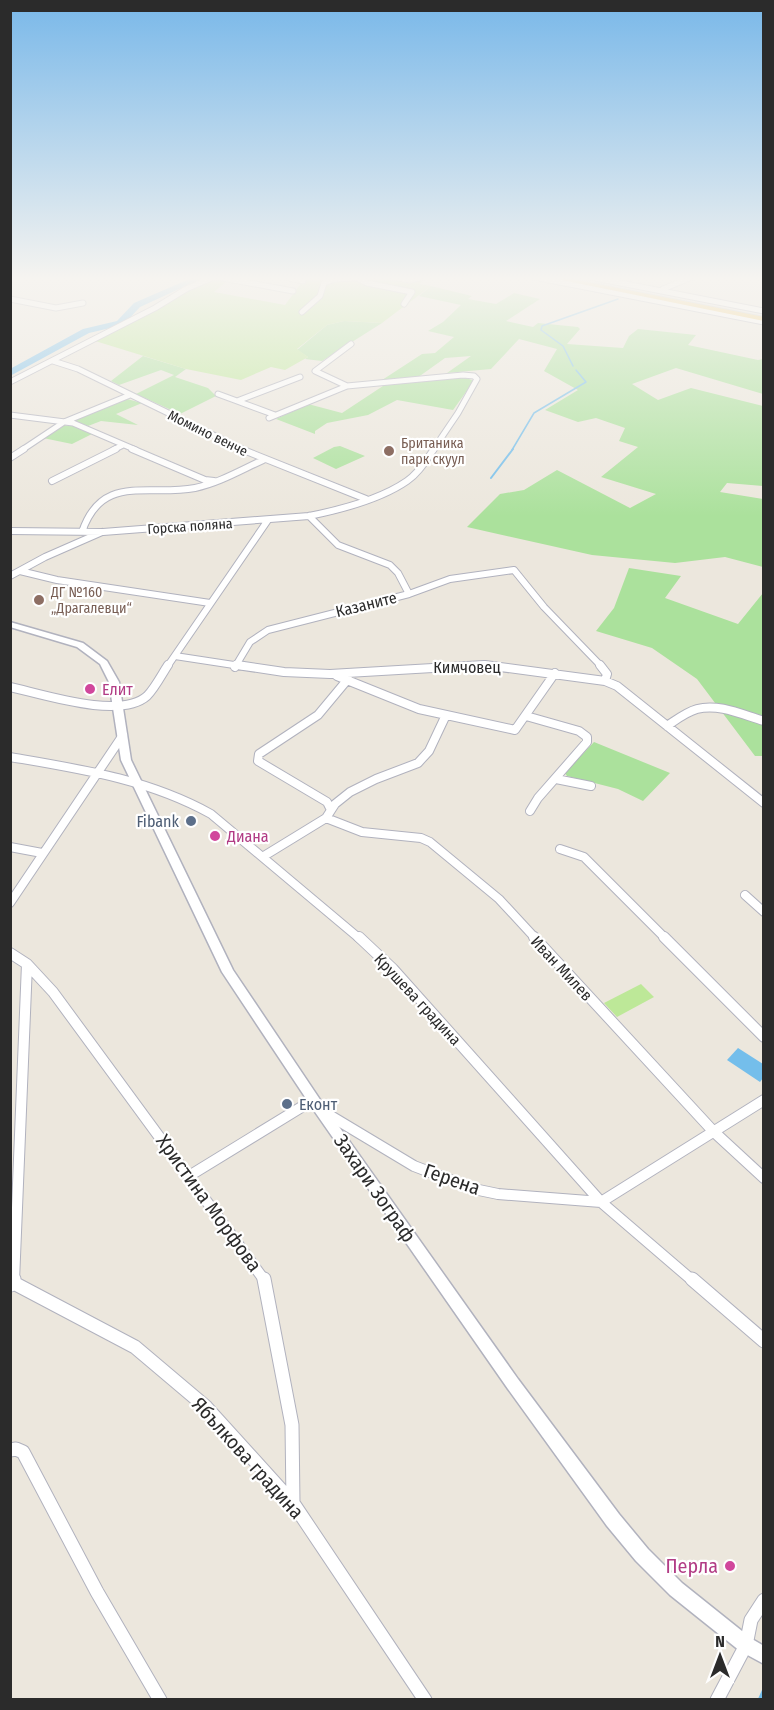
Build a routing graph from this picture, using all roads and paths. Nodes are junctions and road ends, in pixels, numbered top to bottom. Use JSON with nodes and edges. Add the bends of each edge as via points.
{"nodes":[{"id":1,"x":61,"y":357,"type":"edge"},
{"id":2,"x":334,"y":357,"type":"edge"},
{"id":3,"x":53,"y":361,"type":"junction"},
{"id":4,"x":300,"y":377,"type":"dead end"},
{"id":5,"x":10,"y":382,"type":"edge"},
{"id":6,"x":347,"y":386,"type":"junction"},
{"id":7,"x":218,"y":393,"type":"dead end"},
{"id":8,"x":130,"y":395,"type":"junction"},
{"id":9,"x":237,"y":401,"type":"junction"},
{"id":10,"x":10,"y":415,"type":"edge"},
{"id":11,"x":64,"y":422,"type":"junction"},
{"id":12,"x":123,"y":445,"type":"junction"},
{"id":13,"x":10,"y":458,"type":"edge"},
{"id":14,"x":263,"y":460,"type":"junction"},
{"id":15,"x":52,"y":481,"type":"dead end"},
{"id":16,"x":214,"y":481,"type":"junction"},
{"id":17,"x":366,"y":499,"type":"junction"},
{"id":18,"x":309,"y":516,"type":"junction"},
{"id":19,"x":268,"y":520,"type":"junction"},
{"id":20,"x":10,"y":531,"type":"edge"},
{"id":21,"x":82,"y":532,"type":"junction"},
{"id":22,"x":103,"y":532,"type":"junction"},
{"id":23,"x":20,"y":571,"type":"junction"},
{"id":24,"x":10,"y":576,"type":"edge"},
{"id":25,"x":409,"y":594,"type":"junction"},
{"id":26,"x":210,"y":603,"type":"junction"},
{"id":27,"x":10,"y":624,"type":"edge"},
{"id":28,"x":175,"y":656,"type":"junction"},
{"id":29,"x":235,"y":667,"type":"junction"},
{"id":30,"x":555,"y":673,"type":"junction"},
{"id":31,"x":330,"y":674,"type":"junction"},
{"id":32,"x":348,"y":680,"type":"junction"},
{"id":33,"x":604,"y":681,"type":"junction"},
{"id":34,"x":10,"y":687,"type":"edge"},
{"id":35,"x":119,"y":706,"type":"junction"},
{"id":36,"x":446,"y":715,"type":"junction"},
{"id":37,"x":526,"y":716,"type":"junction"},
{"id":38,"x":764,"y":721,"type":"edge"},
{"id":39,"x":668,"y":726,"type":"junction"},
{"id":40,"x":123,"y":735,"type":"junction"},
{"id":41,"x":10,"y":757,"type":"edge"},
{"id":42,"x":96,"y":773,"type":"junction"},
{"id":43,"x":556,"y":779,"type":"junction"},
{"id":44,"x":136,"y":781,"type":"junction"},
{"id":45,"x":591,"y":786,"type":"dead end"},
{"id":46,"x":764,"y":803,"type":"edge"},
{"id":47,"x":330,"y":808,"type":"junction"},
{"id":48,"x":530,"y":811,"type":"dead end"},
{"id":49,"x":326,"y":818,"type":"junction"},
{"id":50,"x":10,"y":846,"type":"edge"},
{"id":51,"x":560,"y":849,"type":"dead end"},
{"id":52,"x":42,"y":853,"type":"junction"},
{"id":53,"x":264,"y":856,"type":"junction"},
{"id":54,"x":745,"y":895,"type":"dead end"},
{"id":55,"x":10,"y":903,"type":"edge"},
{"id":56,"x":764,"y":912,"type":"edge"},
{"id":57,"x":10,"y":953,"type":"edge"},
{"id":58,"x":27,"y":964,"type":"junction"},
{"id":59,"x":764,"y":1037,"type":"edge"},
{"id":60,"x":764,"y":1101,"type":"edge"},
{"id":61,"x":316,"y":1104,"type":"junction"},
{"id":62,"x":713,"y":1131,"type":"junction"},
{"id":63,"x":189,"y":1176,"type":"junction"},
{"id":64,"x":764,"y":1178,"type":"edge"},
{"id":65,"x":601,"y":1202,"type":"junction"},
{"id":66,"x":12,"y":1283,"type":"edge"},
{"id":67,"x":764,"y":1341,"type":"edge"},
{"id":68,"x":10,"y":1450,"type":"edge"},
{"id":69,"x":293,"y":1503,"type":"junction"},
{"id":70,"x":764,"y":1600,"type":"edge"},
{"id":71,"x":756,"y":1652,"type":"edge"},
{"id":72,"x":160,"y":1700,"type":"edge"},
{"id":73,"x":425,"y":1700,"type":"edge"},
{"id":74,"x":717,"y":1700,"type":"edge"}],
"edges":[{"from":1,"to":3,"type":"street"},
{"from":2,"to":6,"type":"street","via":[[315,371]]},
{"from":3,"to":5,"type":"street"},
{"from":3,"to":8,"type":"street","name":"Момино венче"},
{"from":4,"to":9,"type":"street"},
{"from":6,"to":9,"type":"street","via":[[272,416]]},
{"from":6,"to":17,"type":"street","name":"Горска поляна","via":[[469,375],[477,381],[420,469],[407,481]]},
{"from":7,"to":9,"type":"street"},
{"from":8,"to":11,"type":"street"},
{"from":8,"to":14,"type":"street","name":"Момино венче"},
{"from":10,"to":11,"type":"street"},
{"from":11,"to":12,"type":"street"},
{"from":11,"to":13,"type":"street"},
{"from":12,"to":15,"type":"street"},
{"from":12,"to":16,"type":"street"},
{"from":14,"to":16,"type":"street"},
{"from":14,"to":17,"type":"street","name":"Момино венче"},
{"from":16,"to":21,"type":"street","via":[[193,489],[114,493],[92,506]]},
{"from":17,"to":18,"type":"street","name":"Горска поляна"},
{"from":18,"to":19,"type":"street","name":"Горска поляна"},
{"from":18,"to":25,"type":"street","via":[[338,545],[390,565]]},
{"from":19,"to":22,"type":"street","name":"Горска поляна"},
{"from":19,"to":26,"type":"street"},
{"from":20,"to":21,"type":"street","name":"Горска поляна"},
{"from":21,"to":22,"type":"street","name":"Горска поляна"},
{"from":22,"to":23,"type":"street"},
{"from":23,"to":24,"type":"street"},
{"from":23,"to":26,"type":"street"},
{"from":25,"to":29,"type":"street","name":"Казаните","via":[[268,630],[250,642]]},
{"from":25,"to":33,"type":"street","name":"Казаните","via":[[450,579],[514,570],[605,670]]},
{"from":26,"to":28,"type":"street"},
{"from":27,"to":35,"type":"street","name":"Захари Зограф","via":[[80,645],[94,654],[110,672]]},
{"from":28,"to":29,"type":"street","name":"Кимчовец"},
{"from":28,"to":35,"type":"street","via":[[147,696]]},
{"from":29,"to":31,"type":"street","name":"Кимчовец"},
{"from":30,"to":31,"type":"street","name":"Кимчовец","via":[[462,665]]},
{"from":30,"to":33,"type":"street"},
{"from":30,"to":37,"type":"street"},
{"from":31,"to":32,"type":"street"},
{"from":32,"to":36,"type":"street","via":[[419,709]]},
{"from":32,"to":47,"type":"street","via":[[318,715],[259,754],[258,761],[327,801]]},
{"from":33,"to":39,"type":"street","via":[[617,686]]},
{"from":34,"to":35,"type":"street","via":[[100,706]]},
{"from":35,"to":40,"type":"street","name":"Захари Зограф"},
{"from":36,"to":37,"type":"street","via":[[515,730]]},
{"from":36,"to":47,"type":"street","via":[[424,758],[413,767],[366,784]]},
{"from":37,"to":43,"type":"street","via":[[579,731],[587,737]]},
{"from":38,"to":39,"type":"street","via":[[704,708]]},
{"from":39,"to":46,"type":"street"},
{"from":40,"to":42,"type":"street"},
{"from":40,"to":44,"type":"street","name":"Захари Зограф","via":[[126,760]]},
{"from":41,"to":42,"type":"street","name":"Крушева градина"},
{"from":42,"to":44,"type":"street","name":"Крушева градина"},
{"from":42,"to":52,"type":"street"},
{"from":43,"to":45,"type":"street"},
{"from":43,"to":48,"type":"street"},
{"from":44,"to":53,"type":"street","name":"Крушева градина","via":[[191,801]]},
{"from":44,"to":61,"type":"street","name":"Захари Зограф","via":[[228,972]]},
{"from":47,"to":49,"type":"street"},
{"from":49,"to":53,"type":"street"},
{"from":49,"to":62,"type":"street","name":"Иван Милев","via":[[362,831],[421,838],[464,869],[499,899]]},
{"from":50,"to":52,"type":"street"},
{"from":51,"to":59,"type":"street","via":[[584,857]]},
{"from":52,"to":55,"type":"street"},
{"from":53,"to":65,"type":"street","name":"Крушева градина","via":[[393,969]]},
{"from":54,"to":56,"type":"street"},
{"from":57,"to":58,"type":"street","name":"Христина Морфова"},
{"from":58,"to":63,"type":"street","name":"Христина Морфова","via":[[53,992]]},
{"from":58,"to":66,"type":"street"},
{"from":60,"to":62,"type":"street"},
{"from":61,"to":63,"type":"street"},
{"from":61,"to":65,"type":"street","name":"Герена","via":[[414,1166],[474,1189]]},
{"from":61,"to":71,"type":"street","name":"Захари Зограф","via":[[613,1520],[676,1588]]},
{"from":62,"to":64,"type":"street","name":"Иван Милев"},
{"from":62,"to":65,"type":"street"},
{"from":63,"to":69,"type":"street","name":"Христина Морфова","via":[[264,1277],[292,1425]]},
{"from":65,"to":67,"type":"street","name":"Крушева градина"},
{"from":66,"to":69,"type":"street","name":"Ябълкова градина","via":[[135,1347],[206,1407]]},
{"from":68,"to":72,"type":"street","via":[[23,1452],[35,1472],[97,1592]]},
{"from":69,"to":73,"type":"street","name":"Ябълкова градина"},
{"from":70,"to":71,"type":"street","via":[[751,1620]]},
{"from":71,"to":74,"type":"street"}]}
